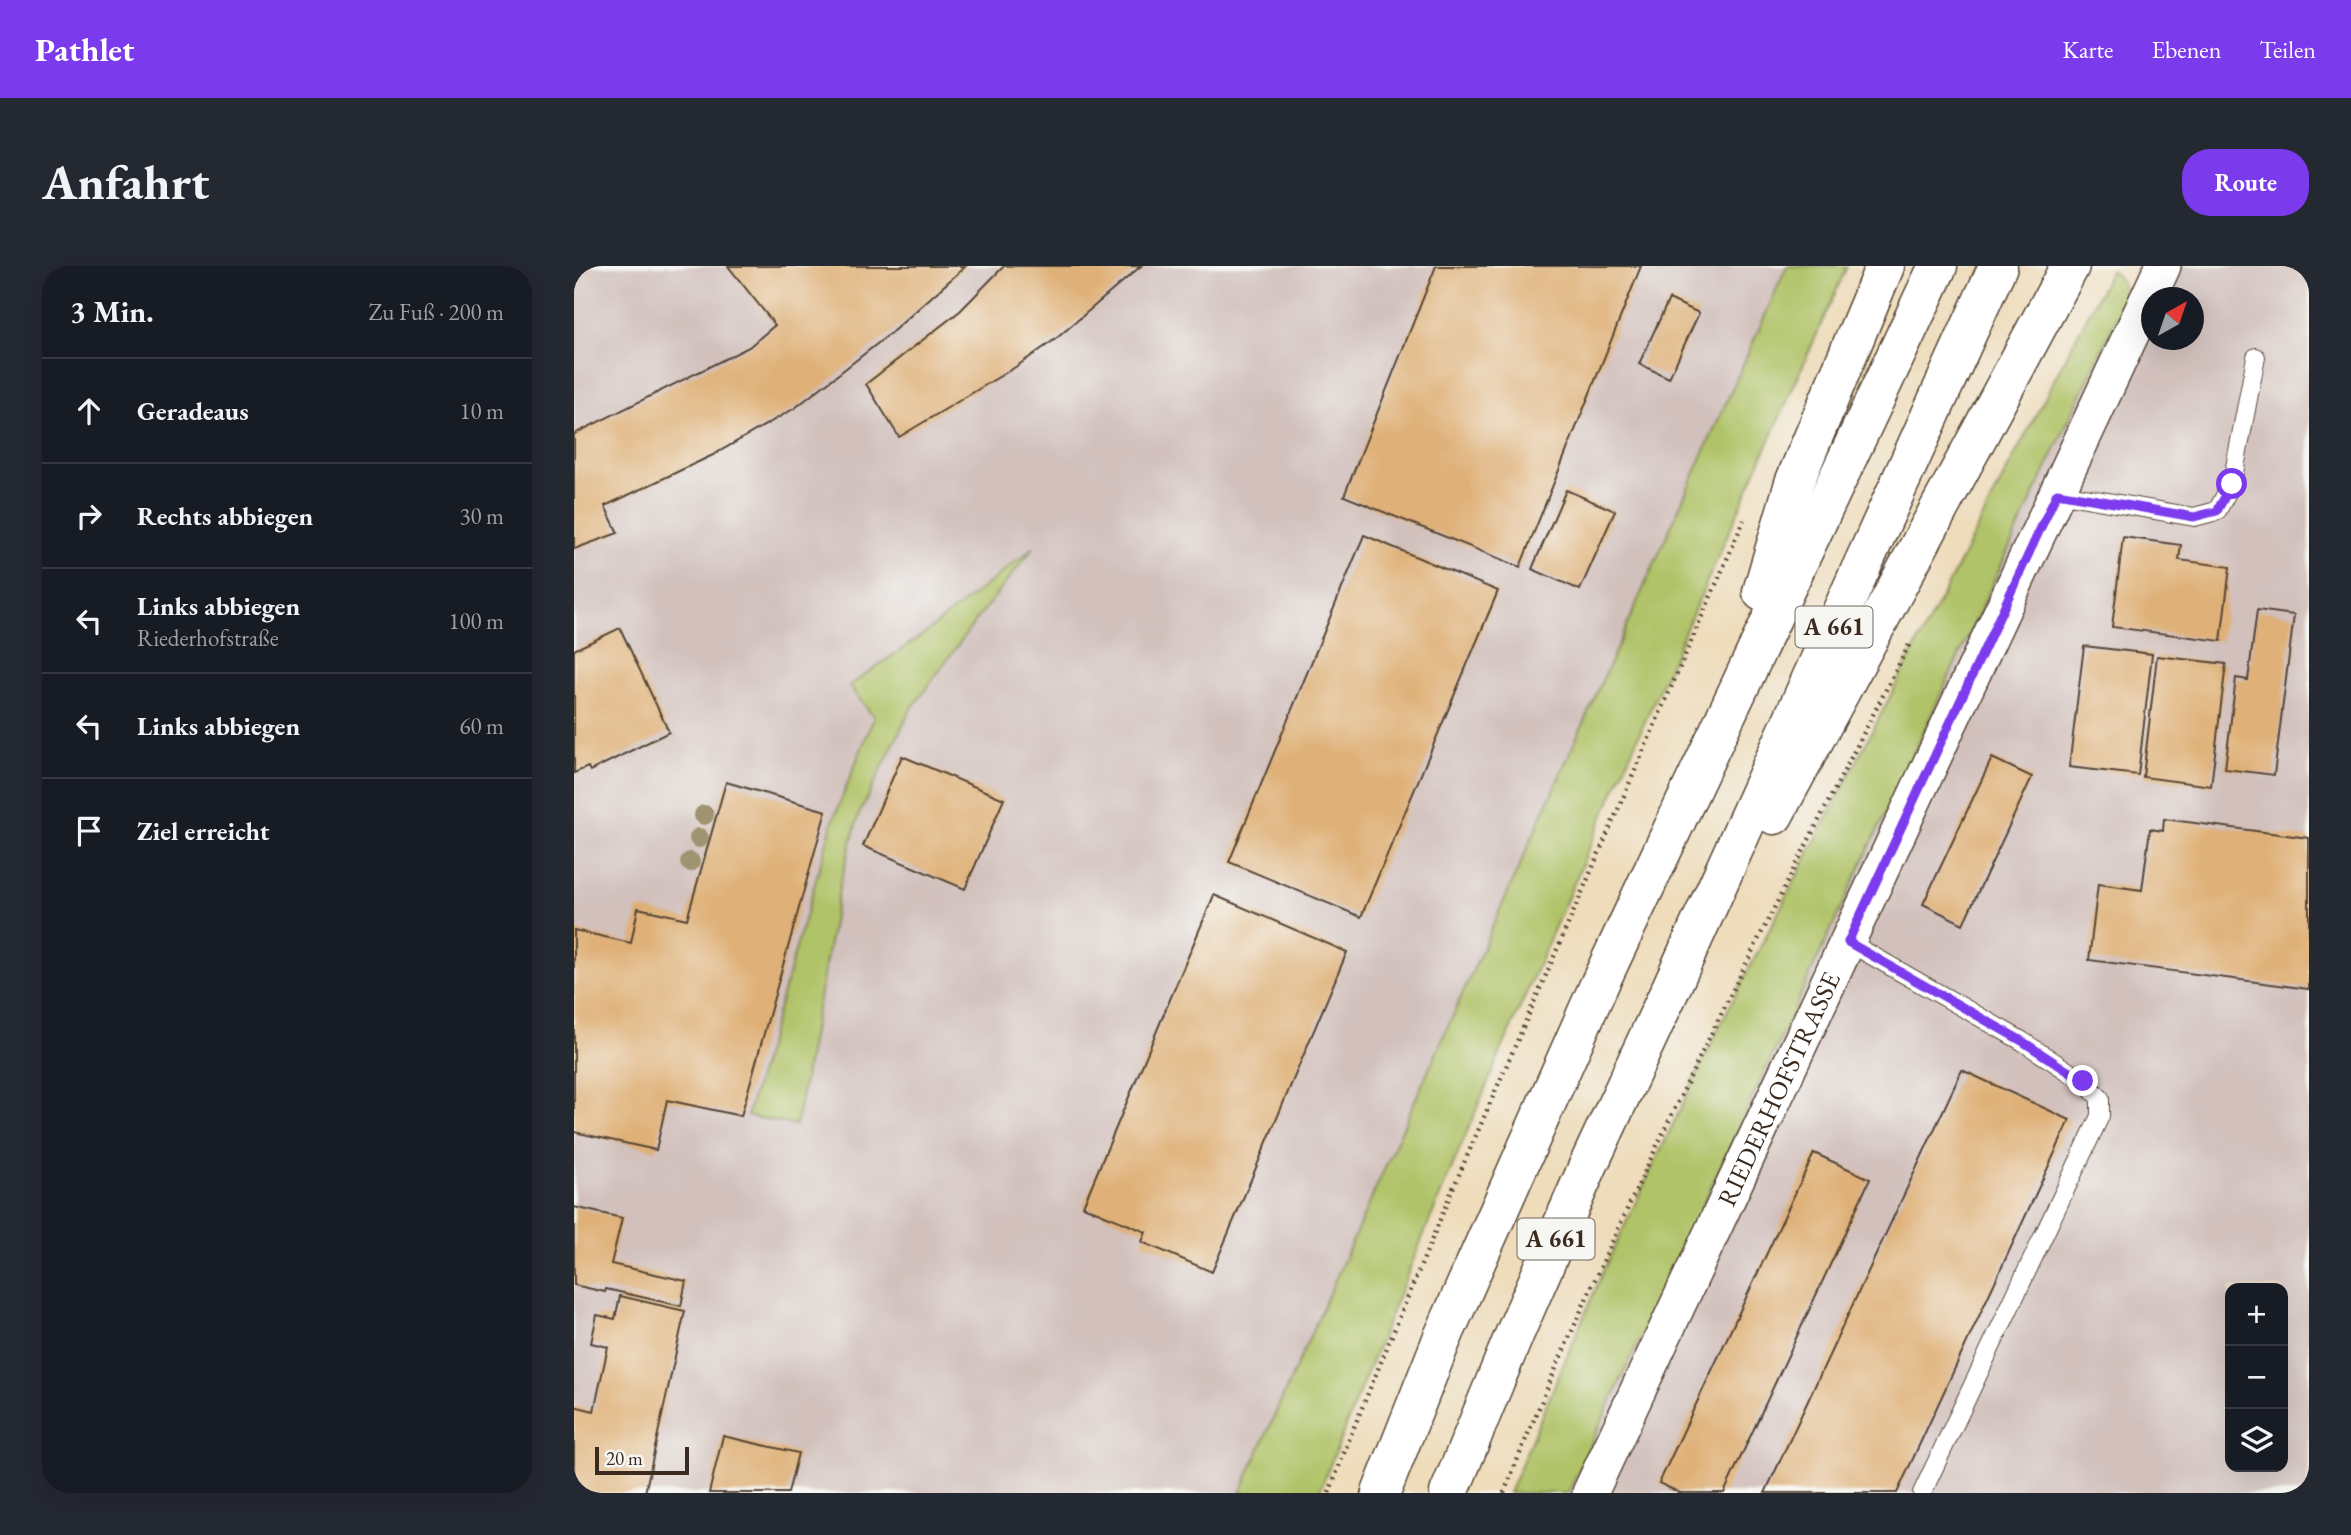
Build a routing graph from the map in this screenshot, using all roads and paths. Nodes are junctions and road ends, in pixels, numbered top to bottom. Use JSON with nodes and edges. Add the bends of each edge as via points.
{"nodes":[{"id":1,"x":1885,"y":266,"type":"edge"},
{"id":2,"x":1938,"y":266,"type":"edge"},
{"id":3,"x":1998,"y":266,"type":"edge"},
{"id":4,"x":2070,"y":266,"type":"edge"},
{"id":5,"x":2163,"y":266,"type":"edge"},
{"id":6,"x":2256,"y":357,"type":"dead end"},
{"id":7,"x":2057,"y":493,"type":"junction"},
{"id":8,"x":1748,"y":511,"type":"dead end"},
{"id":9,"x":1911,"y":641,"type":"dead end"},
{"id":10,"x":1726,"y":711,"type":"junction"},
{"id":11,"x":1848,"y":942,"type":"junction"},
{"id":12,"x":1671,"y":988,"type":"junction"},
{"id":13,"x":1329,"y":1493,"type":"edge"},
{"id":14,"x":1381,"y":1493,"type":"edge"},
{"id":15,"x":1449,"y":1493,"type":"edge"},
{"id":16,"x":1504,"y":1493,"type":"edge"},
{"id":17,"x":1590,"y":1493,"type":"edge"},
{"id":18,"x":1922,"y":1493,"type":"edge"}],
"edges":[{"from":1,"to":10,"type":"highway","via":[[1794,483]]},
{"from":2,"to":10,"type":"highway","number":"A 661"},
{"from":3,"to":12,"type":"highway","number":"A 661"},
{"from":4,"to":12,"type":"highway","via":[[1781,804]]},
{"from":5,"to":7,"type":"street","name":"RIEDERHOFSTRASSE"},
{"from":6,"to":7,"type":"lane","via":[[2232,484],[2217,511],[2194,517]]},
{"from":7,"to":11,"type":"street","name":"RIEDERHOFSTRASSE"},
{"from":8,"to":13,"type":"path","via":[[1451,1192]]},
{"from":9,"to":16,"type":"path","via":[[1634,1191]]},
{"from":10,"to":14,"type":"highway","number":"A 661","via":[[1527,1144]]},
{"from":11,"to":17,"type":"street","name":"RIEDERHOFSTRASSE"},
{"from":11,"to":18,"type":"lane","via":[[2022,1041],[2083,1081],[2100,1098],[2100,1116]]},
{"from":12,"to":15,"type":"highway","number":"A 661","via":[[1588,1166]]}]}
